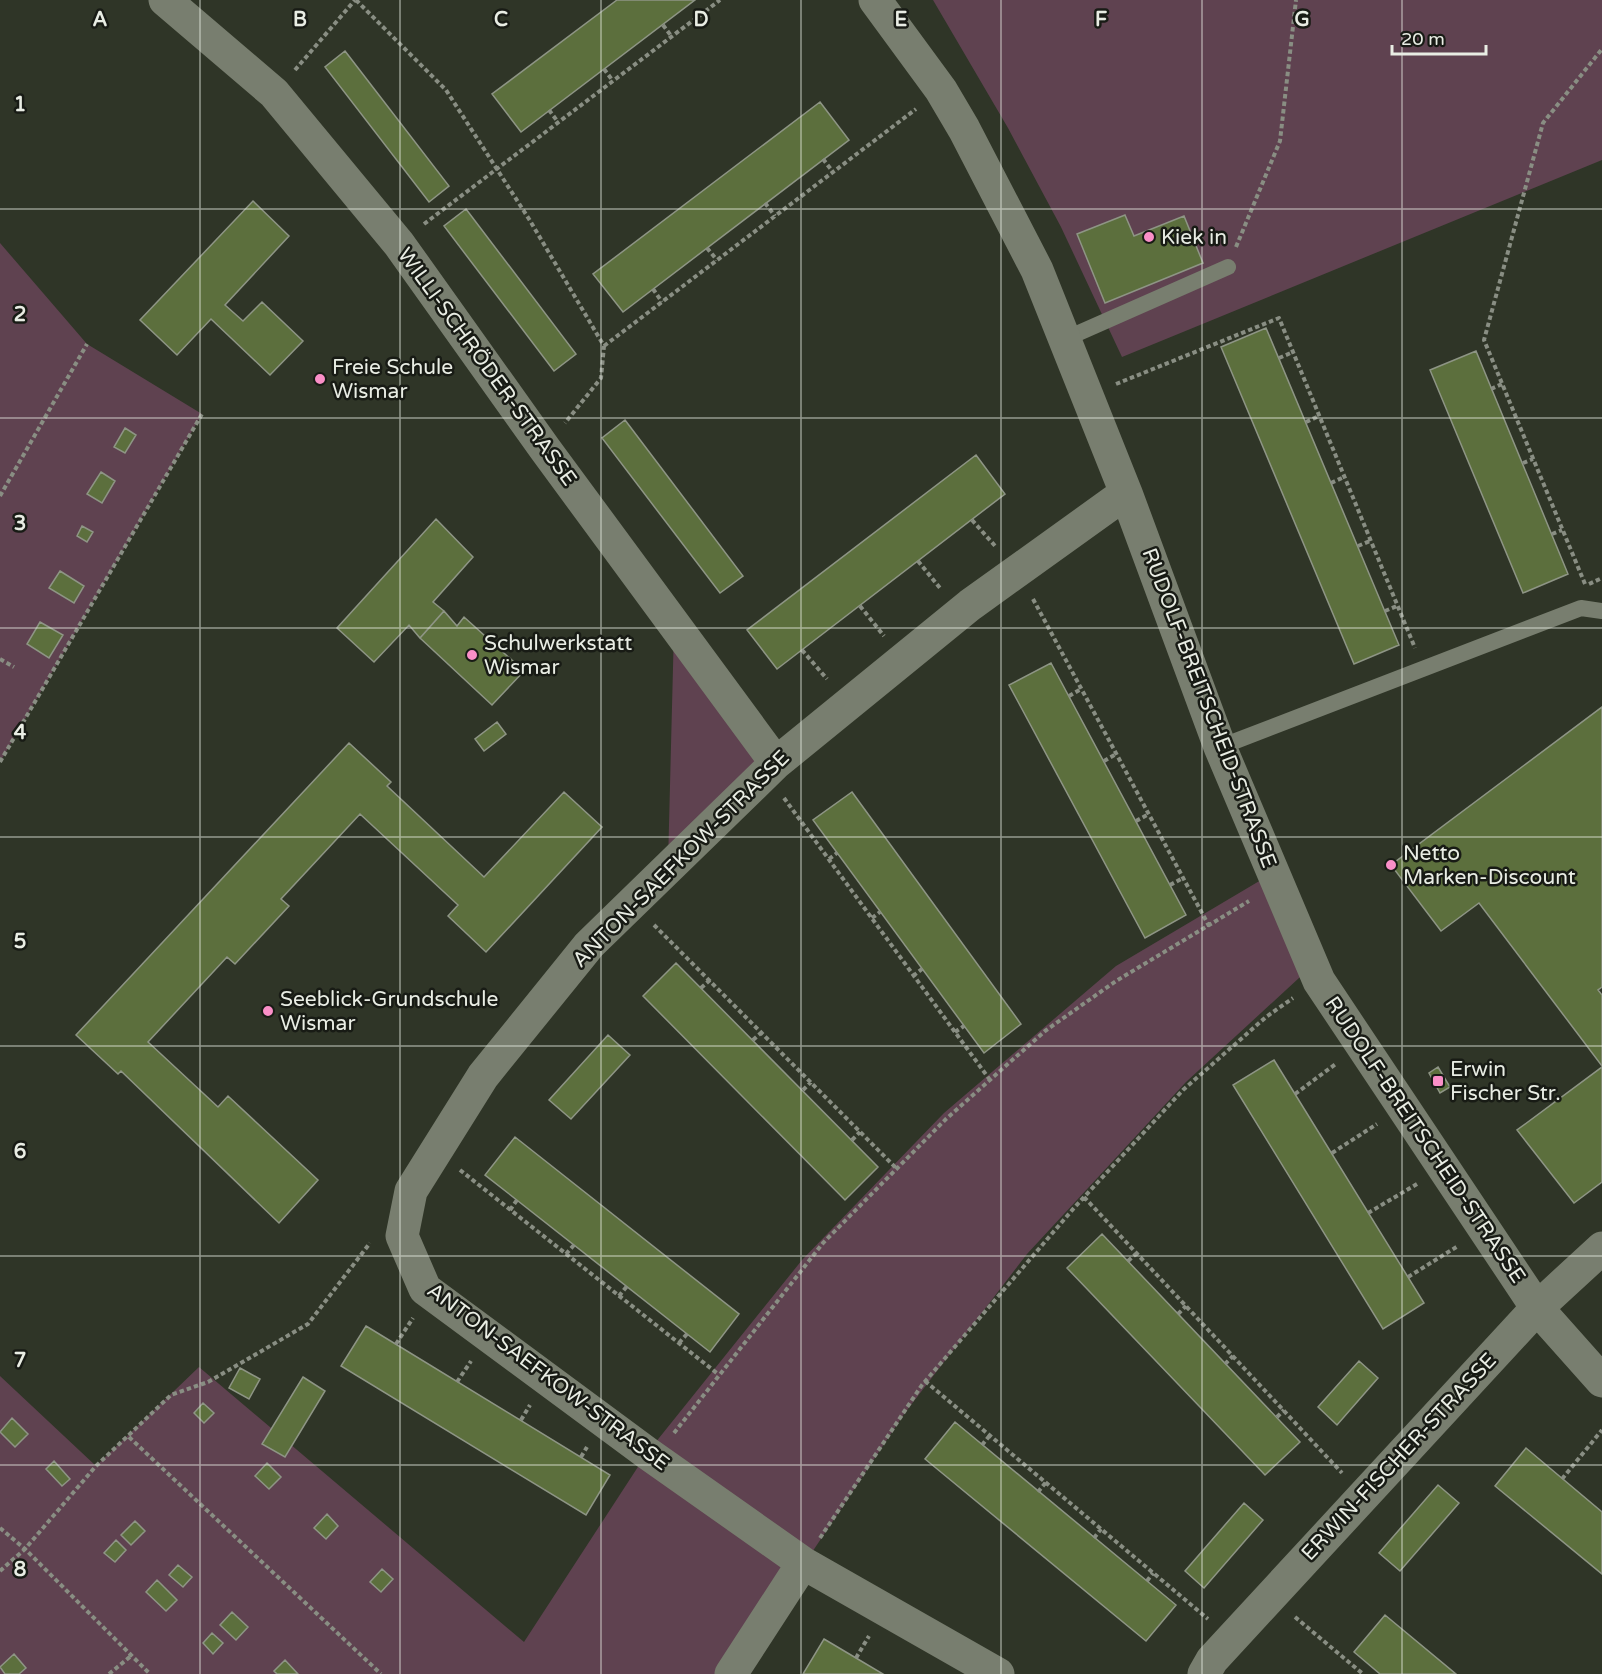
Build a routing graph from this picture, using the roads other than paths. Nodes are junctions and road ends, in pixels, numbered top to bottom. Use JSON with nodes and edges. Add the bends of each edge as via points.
{"nodes":[{"id":1,"x":165,"y":0,"type":"edge"},
{"id":2,"x":884,"y":4,"type":"edge"},
{"id":3,"x":1228,"y":267,"type":"road end"},
{"id":4,"x":1065,"y":339,"type":"junction"},
{"id":5,"x":1126,"y":493,"type":"junction"},
{"id":6,"x":1602,"y":611,"type":"edge"},
{"id":7,"x":1220,"y":747,"type":"junction"},
{"id":8,"x":771,"y":768,"type":"junction"},
{"id":9,"x":1602,"y":1248,"type":"edge"},
{"id":10,"x":1537,"y":1308,"type":"junction"},
{"id":11,"x":1602,"y":1381,"type":"edge"},
{"id":12,"x":802,"y":1563,"type":"junction"},
{"id":13,"x":731,"y":1674,"type":"edge"},
{"id":14,"x":998,"y":1674,"type":"edge"},
{"id":15,"x":1204,"y":1674,"type":"edge"}],
"edges":[{"from":1,"to":8,"type":"street","name":"WILLI-SCHRÖDER-STRASSE","via":[[274,93],[399,244]]},
{"from":2,"to":4,"type":"street","name":"RUDOLF-BREITSCHEID-STRASSE","via":[[941,90],[1002,198]]},
{"from":3,"to":4,"type":"lane"},
{"from":4,"to":5,"type":"street","name":"RUDOLF-BREITSCHEID-STRASSE"},
{"from":5,"to":7,"type":"street","name":"RUDOLF-BREITSCHEID-STRASSE"},
{"from":5,"to":8,"type":"street","name":"ANTON-SAEFKOW-STRASSE","via":[[969,605]]},
{"from":6,"to":7,"type":"lane","via":[[1581,608]]},
{"from":7,"to":10,"type":"street","name":"RUDOLF-BREITSCHEID-STRASSE","via":[[1319,981]]},
{"from":8,"to":12,"type":"street","name":"ANTON-SAEFKOW-STRASSE","via":[[589,945],[483,1076],[411,1191],[402,1236],[425,1289]]},
{"from":9,"to":10,"type":"street","name":"ERWIN-FISCHER-STRASSE"},
{"from":10,"to":11,"type":"street","name":"RUDOLF-BREITSCHEID-STRASSE"},
{"from":10,"to":15,"type":"street","name":"ERWIN-FISCHER-STRASSE","via":[[1231,1639]]},
{"from":12,"to":13,"type":"street"},
{"from":12,"to":14,"type":"street","name":"ANTON-SAEFKOW-STRASSE"}]}
